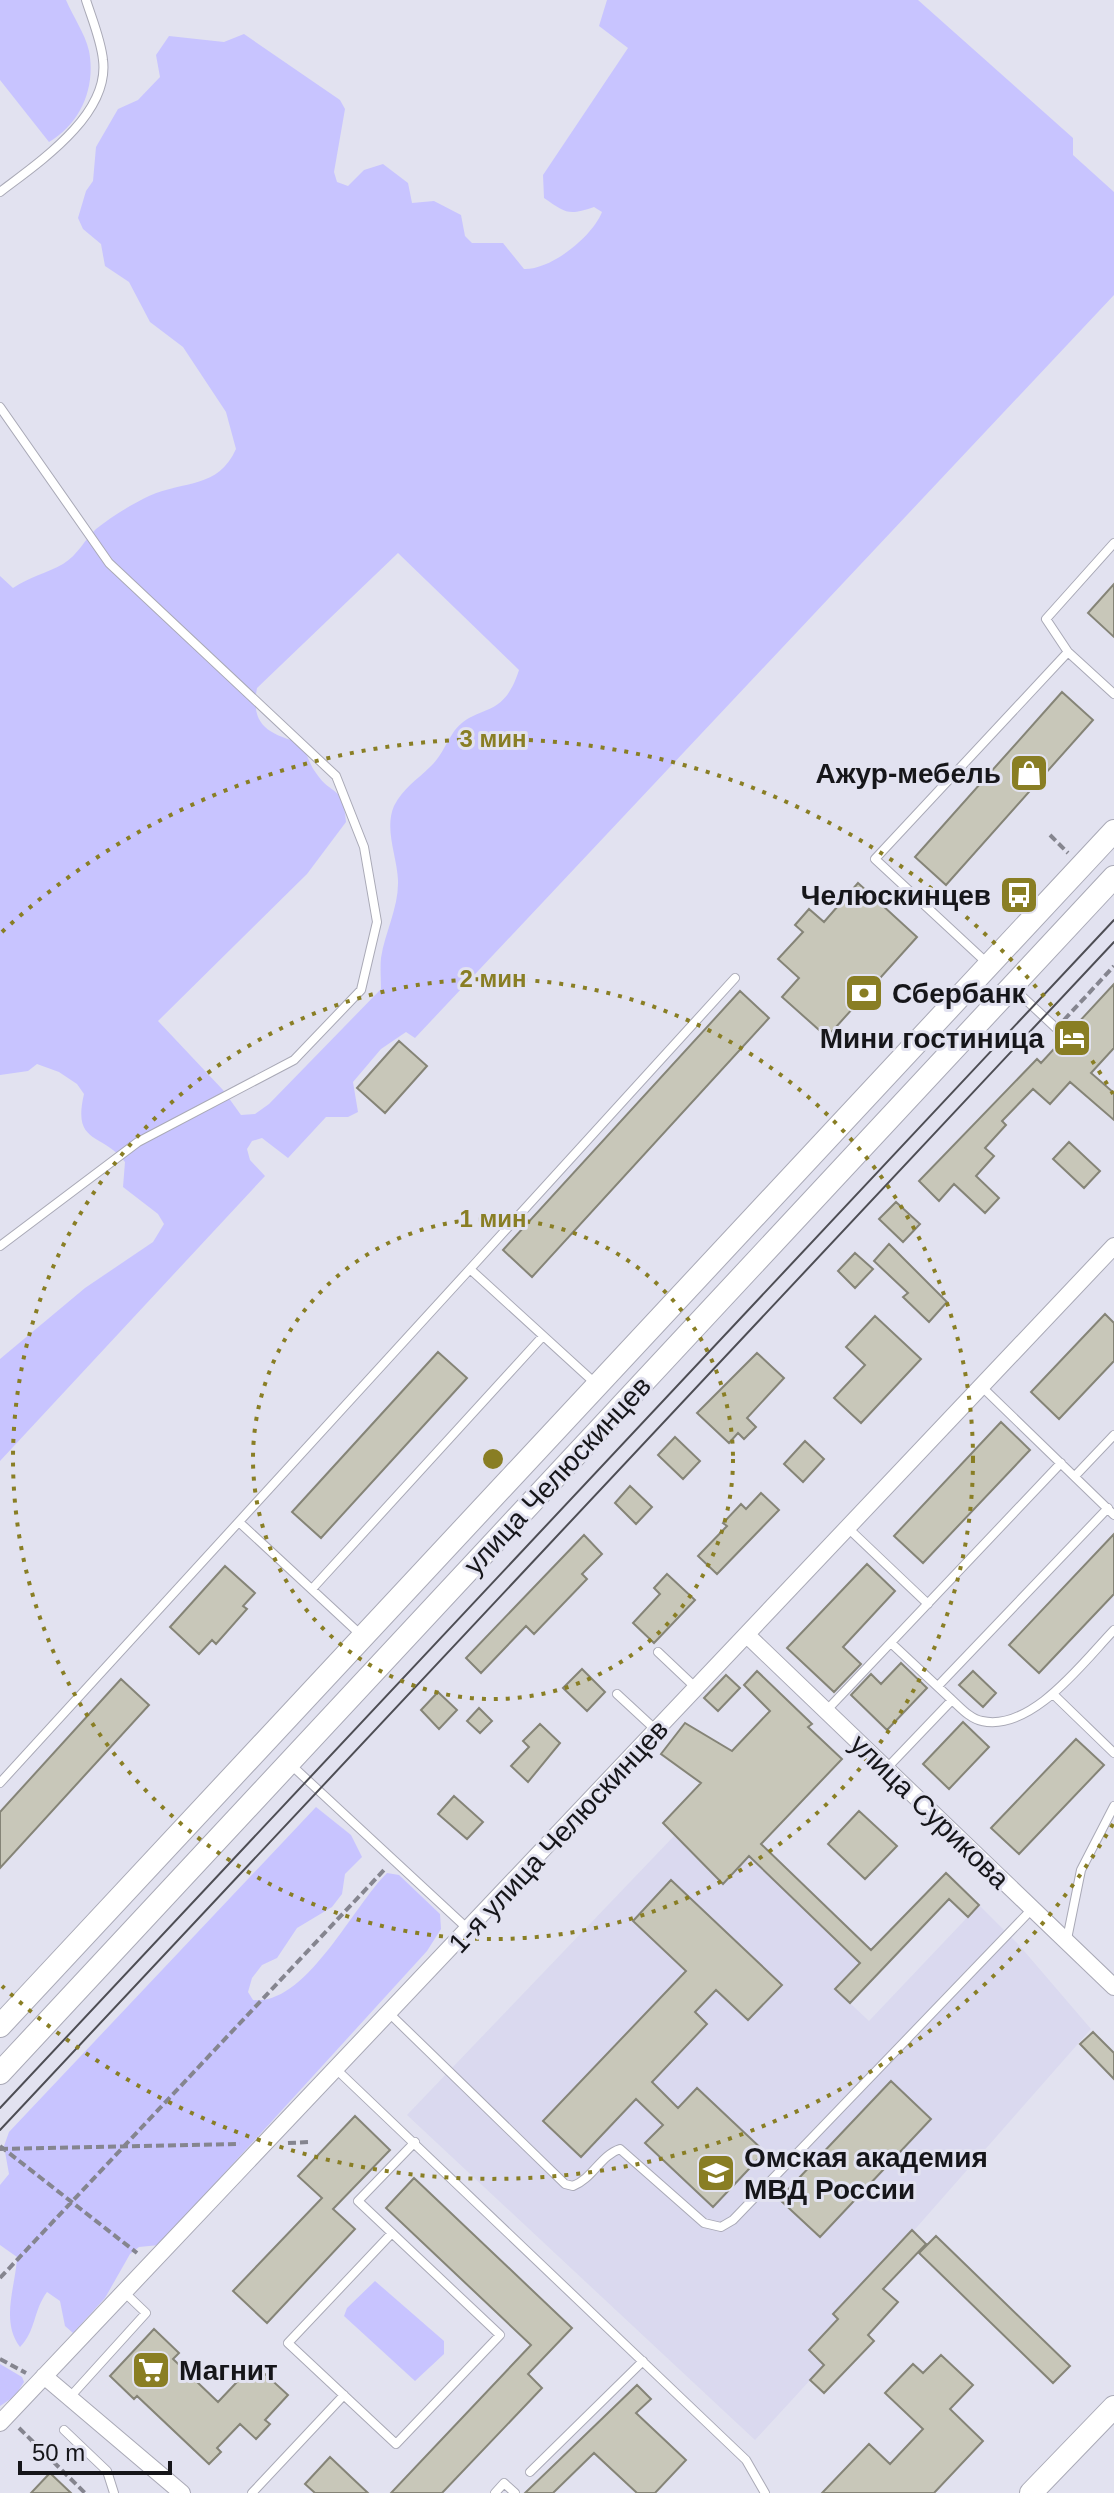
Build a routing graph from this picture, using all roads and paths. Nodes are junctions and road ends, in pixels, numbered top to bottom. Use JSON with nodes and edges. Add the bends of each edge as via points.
{"nodes":[{"id":1,"x":86,"y":0,"type":"edge"},
{"id":2,"x":0,"y":192,"type":"edge"},
{"id":3,"x":0,"y":407,"type":"edge"},
{"id":4,"x":1114,"y":543,"type":"edge"},
{"id":5,"x":1068,"y":652,"type":"junction"},
{"id":6,"x":1114,"y":694,"type":"edge"},
{"id":7,"x":1114,"y":831,"type":"edge"},
{"id":8,"x":1050,"y":835,"type":"dead end"},
{"id":9,"x":1070,"y":854,"type":"dead end"},
{"id":10,"x":1114,"y":877,"type":"edge"},
{"id":11,"x":989,"y":965,"type":"junction"},
{"id":12,"x":1114,"y":966,"type":"edge"},
{"id":13,"x":735,"y":978,"type":"dead end"},
{"id":14,"x":1012,"y":986,"type":"junction"},
{"id":15,"x":1056,"y":1028,"type":"joint"},
{"id":16,"x":0,"y":1246,"type":"edge"},
{"id":17,"x":1113,"y":1249,"type":"edge"},
{"id":18,"x":470,"y":1269,"type":"junction"},
{"id":19,"x":543,"y":1336,"type":"junction"},
{"id":20,"x":597,"y":1385,"type":"junction"},
{"id":21,"x":982,"y":1387,"type":"junction"},
{"id":22,"x":621,"y":1406,"type":"junction"},
{"id":23,"x":1114,"y":1435,"type":"edge"},
{"id":24,"x":1061,"y":1463,"type":"junction"},
{"id":25,"x":1075,"y":1476,"type":"junction"},
{"id":26,"x":1111,"y":1511,"type":"edge"},
{"id":27,"x":239,"y":1522,"type":"junction"},
{"id":28,"x":847,"y":1527,"type":"junction"},
{"id":29,"x":312,"y":1589,"type":"junction"},
{"id":30,"x":928,"y":1604,"type":"junction"},
{"id":31,"x":1114,"y":1631,"type":"edge"},
{"id":32,"x":747,"y":1635,"type":"junction"},
{"id":33,"x":362,"y":1636,"type":"junction"},
{"id":34,"x":891,"y":1643,"type":"junction"},
{"id":35,"x":658,"y":1652,"type":"dead end"},
{"id":36,"x":386,"y":1658,"type":"junction"},
{"id":37,"x":938,"y":1686,"type":"junction"},
{"id":38,"x":697,"y":1689,"type":"junction"},
{"id":39,"x":617,"y":1694,"type":"dead end"},
{"id":40,"x":1053,"y":1694,"type":"junction"},
{"id":41,"x":952,"y":1700,"type":"junction"},
{"id":42,"x":826,"y":1711,"type":"junction"},
{"id":43,"x":657,"y":1731,"type":"junction"},
{"id":44,"x":265,"y":1741,"type":"junction"},
{"id":45,"x":1114,"y":1753,"type":"edge"},
{"id":46,"x":289,"y":1763,"type":"junction"},
{"id":47,"x":886,"y":1769,"type":"junction"},
{"id":48,"x":0,"y":1783,"type":"edge"},
{"id":49,"x":1114,"y":1806,"type":"edge"},
{"id":50,"x":394,"y":1860,"type":"junction"},
{"id":51,"x":1032,"y":1909,"type":"junction"},
{"id":52,"x":469,"y":1930,"type":"junction"},
{"id":53,"x":1066,"y":1941,"type":"junction"},
{"id":54,"x":1114,"y":1987,"type":"edge"},
{"id":55,"x":390,"y":2014,"type":"junction"},
{"id":56,"x":0,"y":2026,"type":"edge"},
{"id":57,"x":337,"y":2070,"type":"junction"},
{"id":58,"x":0,"y":2073,"type":"edge"},
{"id":59,"x":310,"y":2142,"type":"dead end"},
{"id":60,"x":415,"y":2142,"type":"junction"},
{"id":61,"x":267,"y":2143,"type":"junction"},
{"id":62,"x":124,"y":2146,"type":"junction"},
{"id":63,"x":1,"y":2148,"type":"edge"},
{"id":64,"x":72,"y":2202,"type":"junction"},
{"id":65,"x":392,"y":2233,"type":"junction"},
{"id":66,"x":151,"y":2264,"type":"junction"},
{"id":67,"x":0,"y":2278,"type":"edge"},
{"id":68,"x":124,"y":2292,"type":"junction"},
{"id":69,"x":0,"y":2359,"type":"edge"},
{"id":70,"x":643,"y":2361,"type":"junction"},
{"id":71,"x":42,"y":2378,"type":"junction"},
{"id":72,"x":344,"y":2395,"type":"junction"},
{"id":73,"x":70,"y":2397,"type":"junction"},
{"id":74,"x":1114,"y":2407,"type":"edge"},
{"id":75,"x":0,"y":2423,"type":"edge"},
{"id":76,"x":64,"y":2430,"type":"dead end"},
{"id":77,"x":26,"y":2434,"type":"dead end"},
{"id":78,"x":530,"y":2472,"type":"dead end"},
{"id":79,"x":85,"y":2493,"type":"edge"},
{"id":80,"x":114,"y":2493,"type":"edge"},
{"id":81,"x":182,"y":2493,"type":"edge"},
{"id":82,"x":252,"y":2493,"type":"edge"},
{"id":83,"x":495,"y":2493,"type":"edge"},
{"id":84,"x":515,"y":2493,"type":"edge"},
{"id":85,"x":765,"y":2493,"type":"edge"},
{"id":86,"x":1031,"y":2493,"type":"edge"}],
"edges":[{"from":1,"to":2,"type":"lane","via":[[104,63],[92,112]]},
{"from":3,"to":16,"type":"lane","via":[[109,563],[336,776],[364,847],[377,922],[361,990],[294,1060],[138,1142]]},
{"from":4,"to":5,"type":"lane","via":[[1046,619]]},
{"from":5,"to":6,"type":"lane"},
{"from":5,"to":11,"type":"lane","via":[[875,859]]},
{"from":7,"to":11,"type":"main road","name":"улица Челюскинцев"},
{"from":8,"to":9,"type":"path"},
{"from":10,"to":14,"type":"main road","name":"улица Челюскинцев"},
{"from":11,"to":14,"type":"main road"},
{"from":11,"to":20,"type":"main road","name":"улица Челюскинцев"},
{"from":12,"to":15,"type":"path"},
{"from":13,"to":18,"type":"lane"},
{"from":14,"to":15,"type":"lane"},
{"from":14,"to":22,"type":"main road","name":"улица Челюскинцев"},
{"from":17,"to":21,"type":"street","name":"1-я улица Челюскинцев"},
{"from":18,"to":19,"type":"lane"},
{"from":18,"to":27,"type":"lane"},
{"from":19,"to":20,"type":"lane"},
{"from":19,"to":29,"type":"lane"},
{"from":20,"to":22,"type":"main road"},
{"from":20,"to":33,"type":"main road","name":"улица Челюскинцев"},
{"from":21,"to":24,"type":"lane"},
{"from":21,"to":28,"type":"street","name":"1-я улица Челюскинцев"},
{"from":22,"to":36,"type":"main road","name":"улица Челюскинцев"},
{"from":23,"to":25,"type":"lane"},
{"from":24,"to":25,"type":"lane"},
{"from":24,"to":30,"type":"lane"},
{"from":25,"to":26,"type":"lane"},
{"from":26,"to":37,"type":"lane"},
{"from":27,"to":29,"type":"lane"},
{"from":27,"to":48,"type":"lane"},
{"from":28,"to":30,"type":"lane"},
{"from":28,"to":32,"type":"street","name":"1-я улица Челюскинцев"},
{"from":29,"to":33,"type":"lane"},
{"from":30,"to":34,"type":"lane"},
{"from":31,"to":40,"type":"lane"},
{"from":32,"to":38,"type":"street","name":"1-я улица Челюскинцев"},
{"from":32,"to":42,"type":"street","name":"улица Сурикова"},
{"from":33,"to":36,"type":"main road"},
{"from":33,"to":44,"type":"main road","name":"улица Челюскинцев"},
{"from":34,"to":37,"type":"lane"},
{"from":34,"to":42,"type":"lane"},
{"from":35,"to":38,"type":"lane"},
{"from":36,"to":46,"type":"main road","name":"улица Челюскинцев"},
{"from":37,"to":41,"type":"lane"},
{"from":38,"to":43,"type":"street","name":"1-я улица Челюскинцев"},
{"from":39,"to":43,"type":"lane"},
{"from":40,"to":41,"type":"lane","via":[[1025,1712],[991,1722],[976,1719]]},
{"from":40,"to":45,"type":"lane"},
{"from":41,"to":47,"type":"lane"},
{"from":42,"to":47,"type":"street","name":"улица Сурикова"},
{"from":43,"to":52,"type":"street","name":"1-я улица Челюскинцев"},
{"from":44,"to":46,"type":"main road"},
{"from":44,"to":56,"type":"main road","name":"улица Челюскинцев"},
{"from":46,"to":50,"type":"lane"},
{"from":46,"to":58,"type":"main road","name":"улица Челюскинцев"},
{"from":47,"to":51,"type":"street","name":"улица Сурикова"},
{"from":49,"to":53,"type":"lane","via":[[1081,1870]]},
{"from":50,"to":52,"type":"lane"},
{"from":50,"to":62,"type":"path"},
{"from":51,"to":53,"type":"street","name":"улица Сурикова"},
{"from":51,"to":55,"type":"lane","via":[[721,2227],[704,2223],[625,2150],[612,2152],[576,2185],[565,2184]]},
{"from":52,"to":55,"type":"street","name":"1-я улица Челюскинцев"},
{"from":53,"to":54,"type":"street","name":"улица Сурикова"},
{"from":55,"to":57,"type":"street","name":"1-я улица Челюскинцев"},
{"from":57,"to":60,"type":"lane"},
{"from":57,"to":61,"type":"street","name":"1-я улица Челюскинцев"},
{"from":59,"to":61,"type":"path"},
{"from":60,"to":65,"type":"lane","via":[[358,2201]]},
{"from":60,"to":70,"type":"lane"},
{"from":61,"to":62,"type":"path"},
{"from":61,"to":66,"type":"street","name":"1-я улица Челюскинцев"},
{"from":62,"to":63,"type":"path"},
{"from":62,"to":64,"type":"path"},
{"from":63,"to":64,"type":"path"},
{"from":64,"to":66,"type":"path"},
{"from":64,"to":67,"type":"path"},
{"from":65,"to":72,"type":"lane","via":[[288,2343]]},
{"from":65,"to":72,"type":"lane","via":[[500,2335],[396,2444]]},
{"from":66,"to":68,"type":"street","name":"1-я улица Челюскинцев"},
{"from":68,"to":71,"type":"street","name":"1-я улица Челюскинцев"},
{"from":68,"to":73,"type":"lane","via":[[146,2313]]},
{"from":69,"to":71,"type":"path"},
{"from":70,"to":78,"type":"lane"},
{"from":70,"to":85,"type":"lane","via":[[746,2460]]},
{"from":71,"to":73,"type":"street"},
{"from":71,"to":75,"type":"street","name":"1-я улица Челюскинцев"},
{"from":72,"to":82,"type":"lane"},
{"from":73,"to":81,"type":"street"},
{"from":74,"to":86,"type":"main road"},
{"from":76,"to":80,"type":"lane","via":[[107,2471]]},
{"from":77,"to":79,"type":"path"},
{"from":83,"to":84,"type":"lane","via":[[504,2483]]}]}
